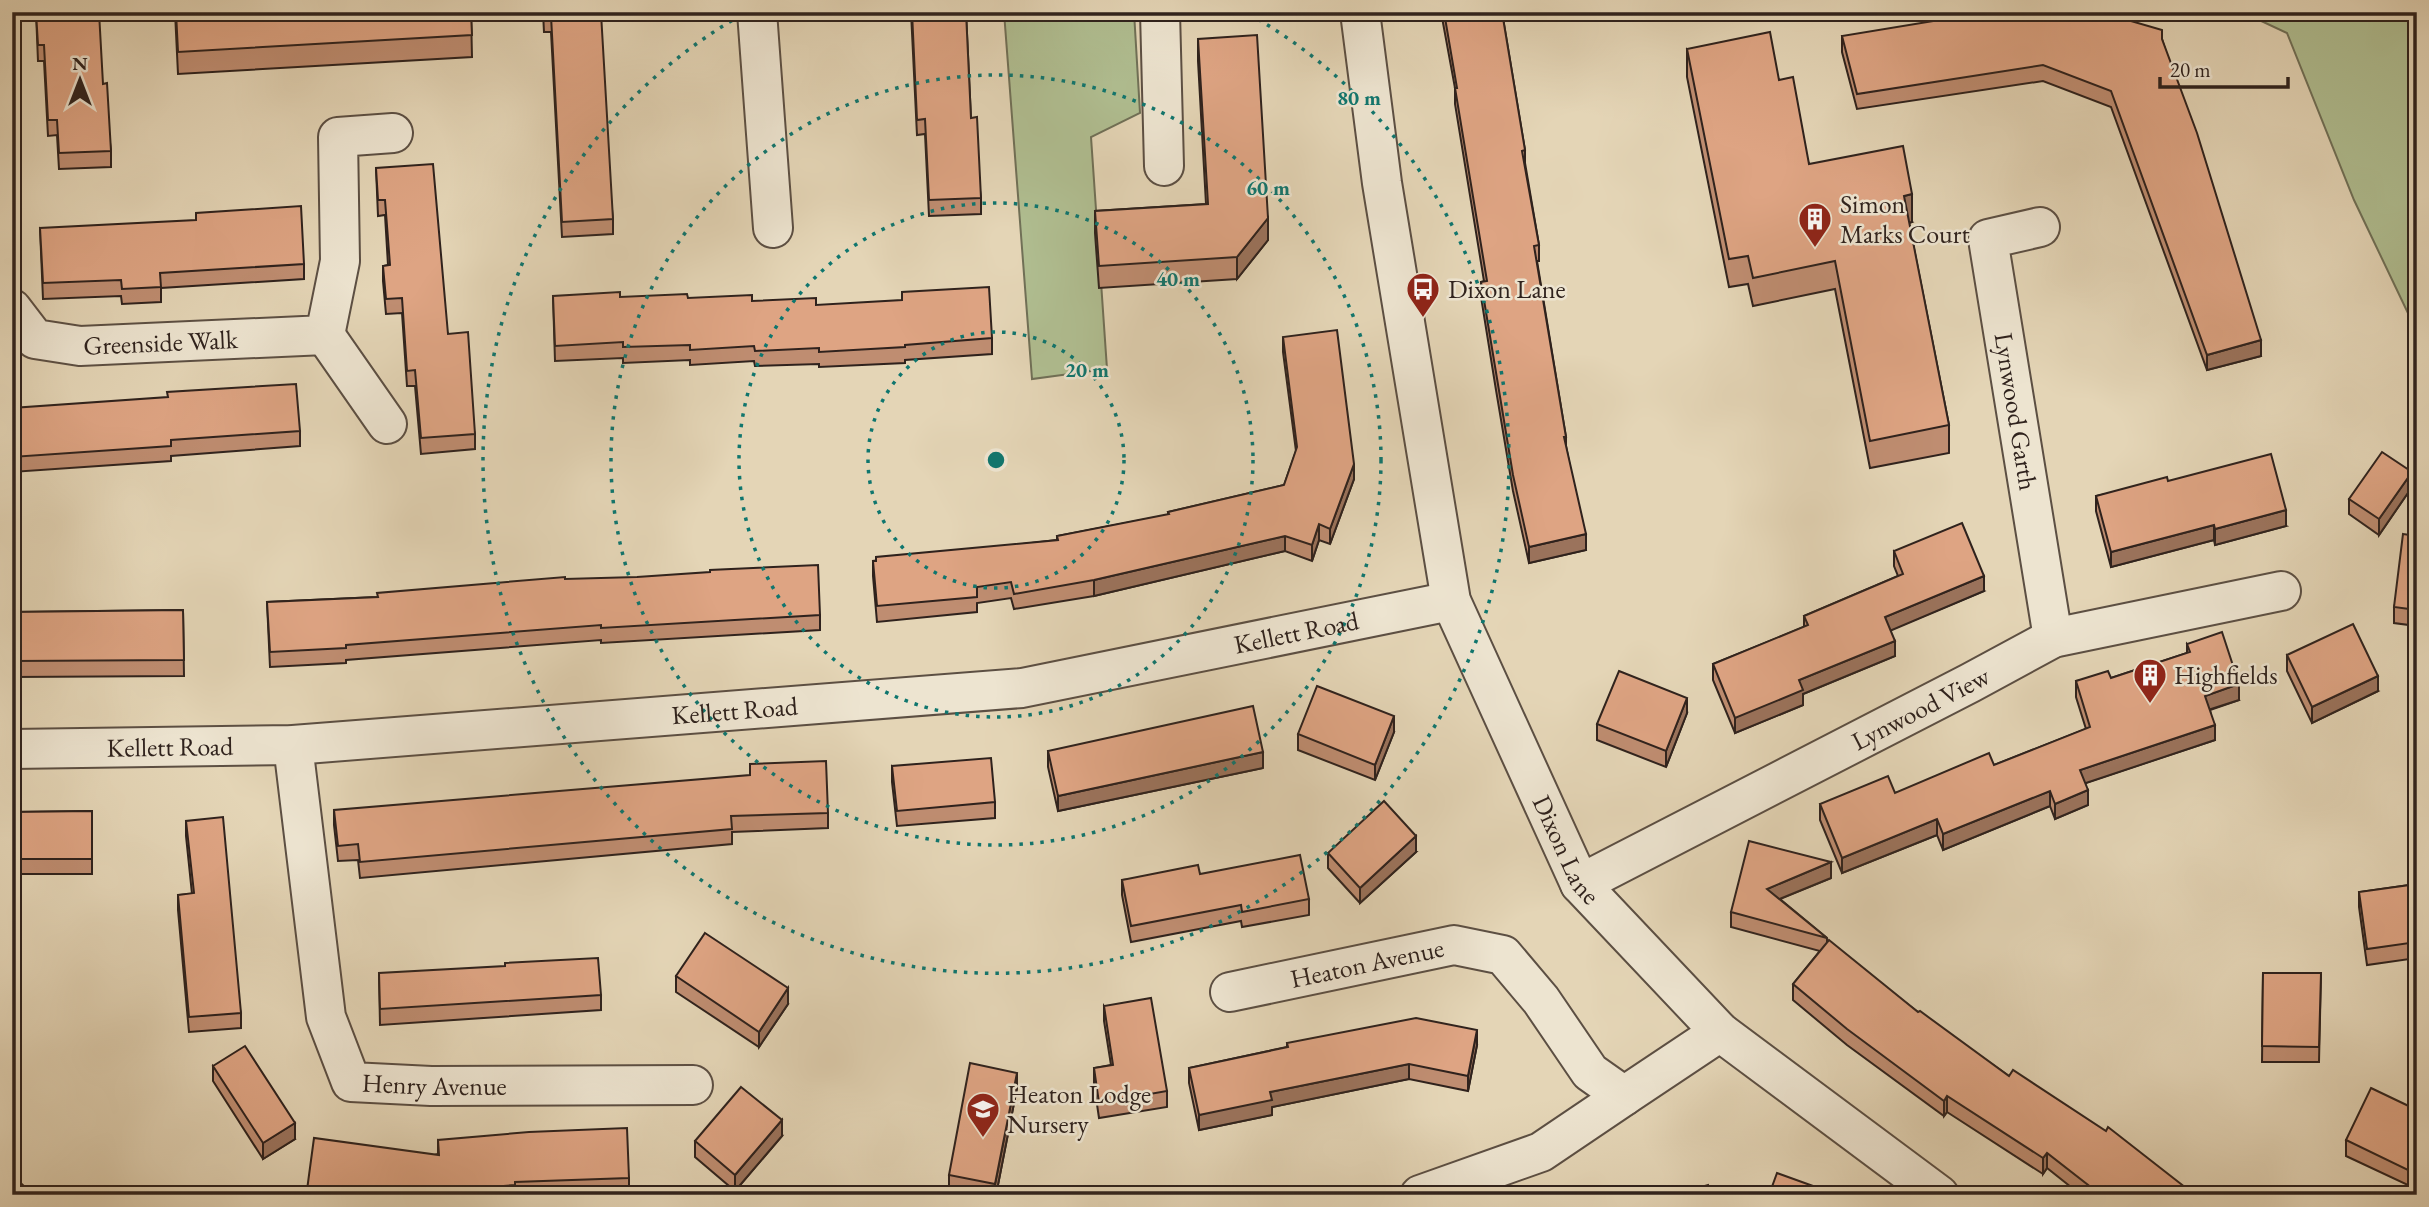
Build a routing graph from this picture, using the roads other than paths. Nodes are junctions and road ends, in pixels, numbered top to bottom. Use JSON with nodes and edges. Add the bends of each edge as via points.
{"nodes":[{"id":1,"x":757,"y":12,"type":"edge"},
{"id":2,"x":1160,"y":12,"type":"edge"},
{"id":3,"x":1360,"y":12,"type":"edge"},
{"id":4,"x":393,"y":133,"type":"dead end"},
{"id":5,"x":1164,"y":166,"type":"dead end"},
{"id":6,"x":2040,"y":227,"type":"dead end"},
{"id":7,"x":773,"y":228,"type":"dead end"},
{"id":8,"x":12,"y":309,"type":"edge"},
{"id":9,"x":325,"y":335,"type":"junction"},
{"id":10,"x":387,"y":424,"type":"dead end"},
{"id":11,"x":2281,"y":591,"type":"dead end"},
{"id":12,"x":1451,"y":601,"type":"junction"},
{"id":13,"x":2053,"y":638,"type":"junction"},
{"id":14,"x":293,"y":746,"type":"junction"},
{"id":15,"x":12,"y":749,"type":"edge"},
{"id":16,"x":1580,"y":884,"type":"junction"},
{"id":17,"x":1230,"y":992,"type":"dead end"},
{"id":18,"x":1720,"y":1032,"type":"junction"},
{"id":19,"x":693,"y":1084,"type":"dead end"},
{"id":20,"x":1625,"y":1096,"type":"junction"},
{"id":21,"x":1420,"y":1195,"type":"edge"},
{"id":22,"x":1939,"y":1195,"type":"edge"}],
"edges":[{"from":1,"to":7,"type":"street"},
{"from":2,"to":5,"type":"street"},
{"from":3,"to":12,"type":"street","name":"Dixon Lane","via":[[1382,183]]},
{"from":4,"to":9,"type":"street","via":[[338,137],[340,261]]},
{"from":6,"to":13,"type":"street","name":"Lynwood Garth","via":[[1988,239]]},
{"from":8,"to":9,"type":"street","name":"Greenside Walk","via":[[34,339],[80,346]]},
{"from":9,"to":10,"type":"street"},
{"from":11,"to":13,"type":"street","name":"Lynwood View"},
{"from":12,"to":14,"type":"street","name":"Kellett Road","via":[[1023,688]]},
{"from":12,"to":16,"type":"street","name":"Dixon Lane"},
{"from":13,"to":16,"type":"street","name":"Lynwood View"},
{"from":14,"to":15,"type":"street","name":"Kellett Road"},
{"from":14,"to":19,"type":"street","name":"Henry Avenue","via":[[326,1017],[351,1082],[431,1086]]},
{"from":16,"to":18,"type":"street","name":"Dixon Lane"},
{"from":17,"to":20,"type":"street","name":"Heaton Avenue","via":[[1454,945],[1503,955],[1541,1000],[1590,1072]]},
{"from":18,"to":20,"type":"street"},
{"from":18,"to":22,"type":"street","name":"Dixon Lane"},
{"from":20,"to":21,"type":"street","via":[[1541,1152]]}]}
